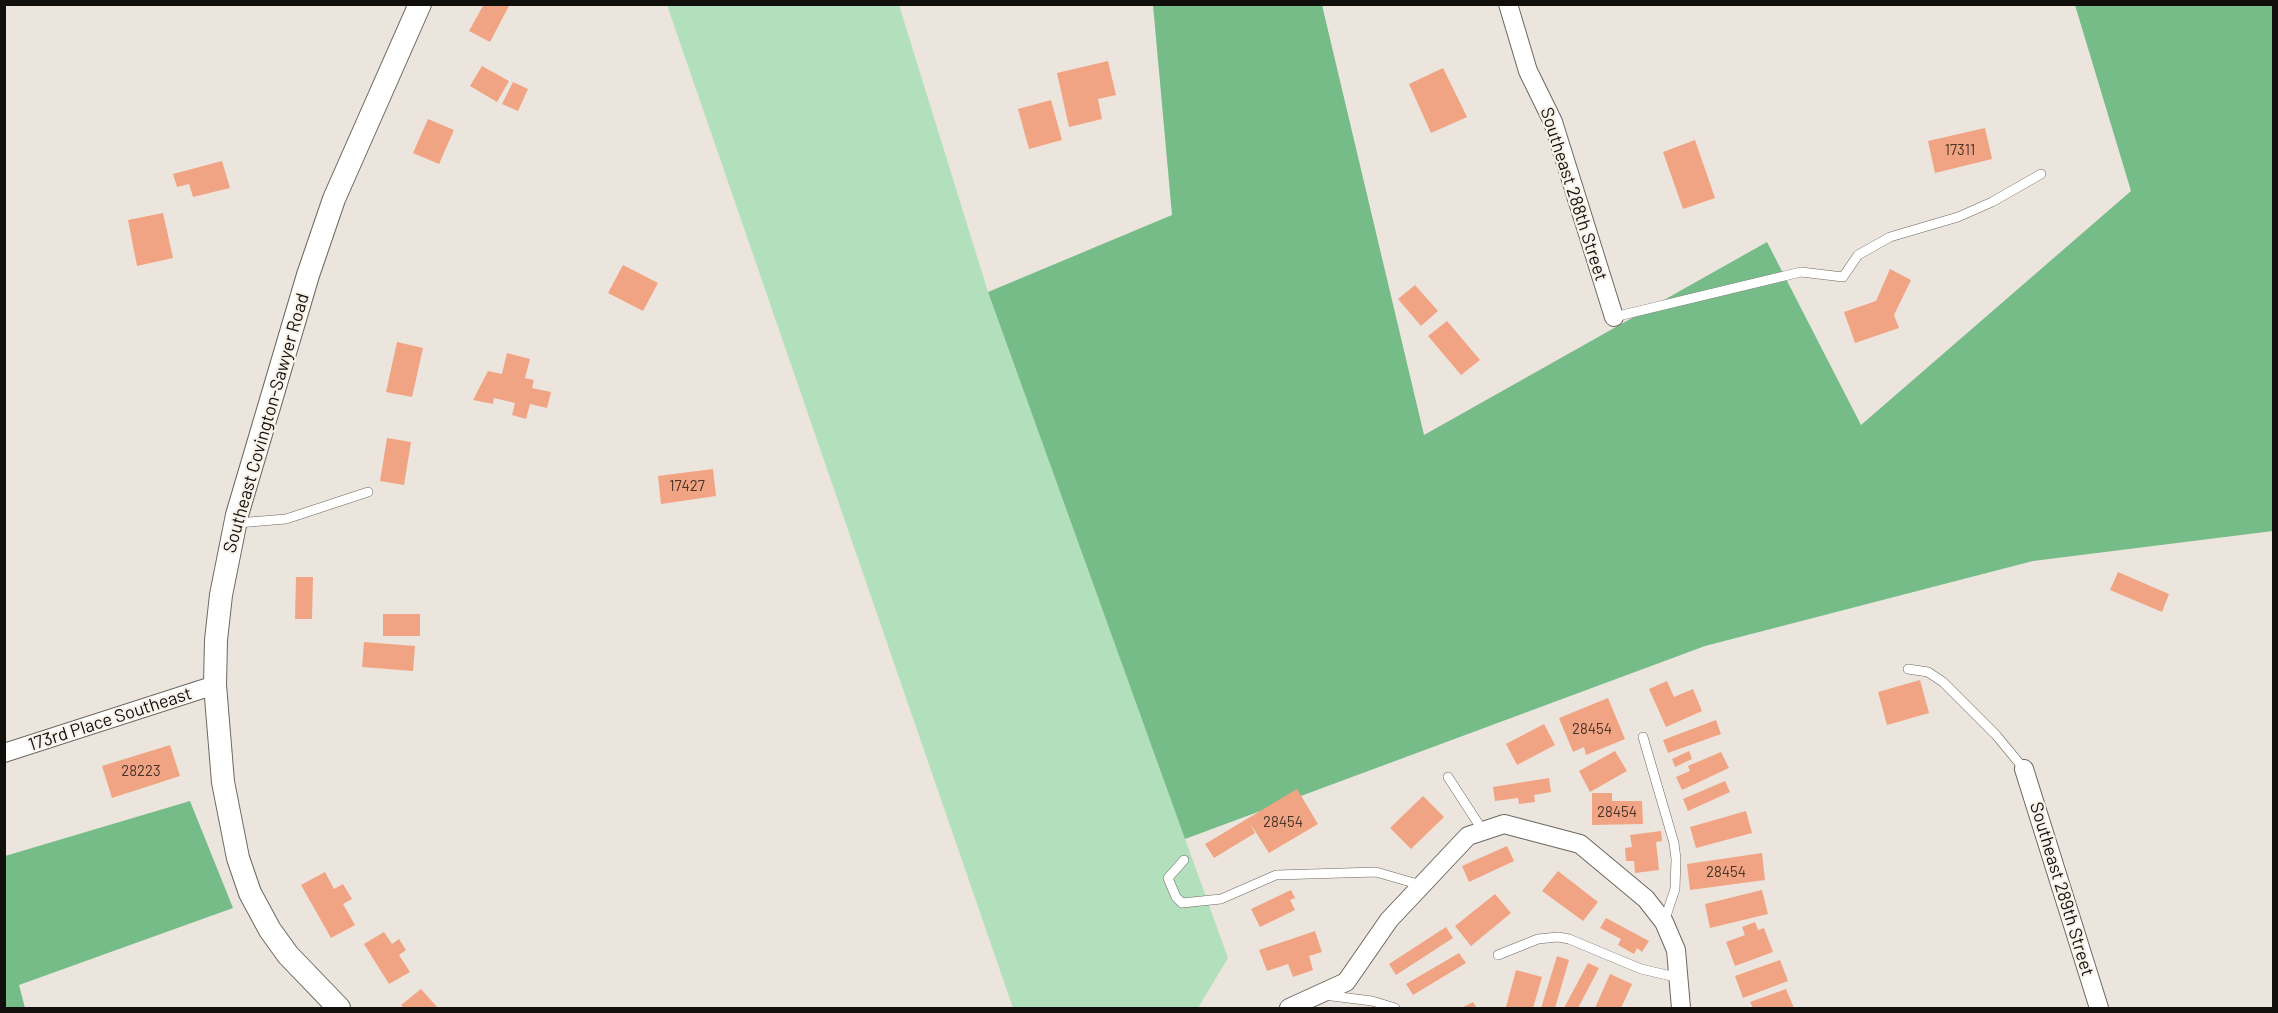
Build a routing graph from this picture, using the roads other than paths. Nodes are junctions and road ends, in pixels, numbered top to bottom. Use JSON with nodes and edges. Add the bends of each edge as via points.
{"nodes":[{"id":1,"x":420,"y":4,"type":"edge"},
{"id":2,"x":1509,"y":4,"type":"edge"},
{"id":3,"x":2041,"y":174,"type":"dead end"},
{"id":4,"x":1614,"y":317,"type":"joint"},
{"id":5,"x":368,"y":492,"type":"dead end"},
{"id":6,"x":236,"y":523,"type":"junction"},
{"id":7,"x":1908,"y":669,"type":"dead end"},
{"id":8,"x":215,"y":686,"type":"junction"},
{"id":9,"x":1643,"y":737,"type":"dead end"},
{"id":10,"x":4,"y":753,"type":"edge"},
{"id":11,"x":2024,"y":769,"type":"joint"},
{"id":12,"x":1448,"y":777,"type":"dead end"},
{"id":13,"x":1483,"y":831,"type":"junction"},
{"id":14,"x":1184,"y":860,"type":"dead end"},
{"id":15,"x":1421,"y":885,"type":"junction"},
{"id":16,"x":1664,"y":922,"type":"junction"},
{"id":17,"x":1498,"y":955,"type":"dead end"},
{"id":18,"x":1680,"y":978,"type":"junction"},
{"id":19,"x":1318,"y":994,"type":"junction"},
{"id":20,"x":339,"y":1008,"type":"edge"},
{"id":21,"x":1289,"y":1008,"type":"edge"},
{"id":22,"x":1395,"y":1008,"type":"edge"},
{"id":23,"x":1681,"y":1008,"type":"edge"},
{"id":24,"x":2099,"y":1008,"type":"edge"}],
"edges":[{"from":1,"to":6,"type":"street","name":"Southeast Covington-Sawyer Road","via":[[334,199]]},
{"from":2,"to":4,"type":"street","name":"Southeast 288th Street","via":[[1528,70],[1553,123]]},
{"from":3,"to":4,"type":"lane","via":[[1958,217],[1890,237],[1858,255],[1843,277],[1801,272]]},
{"from":5,"to":6,"type":"lane","via":[[286,519]]},
{"from":6,"to":8,"type":"street","name":"Southeast Covington-Sawyer Road","via":[[221,596]]},
{"from":7,"to":11,"type":"lane","via":[[1928,672],[1943,682]]},
{"from":8,"to":10,"type":"street","name":"173rd Place Southeast"},
{"from":8,"to":20,"type":"street","name":"Southeast Covington-Sawyer Road","via":[[230,826],[250,893],[261,917],[288,955]]},
{"from":9,"to":16,"type":"lane","via":[[1676,859],[1675,889]]},
{"from":11,"to":24,"type":"street","name":"Southeast 289th Street"},
{"from":12,"to":13,"type":"lane"},
{"from":13,"to":15,"type":"street","via":[[1468,836]]},
{"from":13,"to":16,"type":"street","via":[[1504,824],[1580,844],[1646,898]]},
{"from":14,"to":15,"type":"lane","via":[[1168,878],[1182,903],[1221,899],[1276,875],[1376,872]]},
{"from":15,"to":19,"type":"street","via":[[1389,920],[1346,982]]},
{"from":16,"to":18,"type":"street","via":[[1676,950]]},
{"from":17,"to":18,"type":"lane","via":[[1538,939],[1569,939],[1641,969]]},
{"from":18,"to":23,"type":"street"},
{"from":19,"to":21,"type":"street"},
{"from":19,"to":22,"type":"lane"}]}
